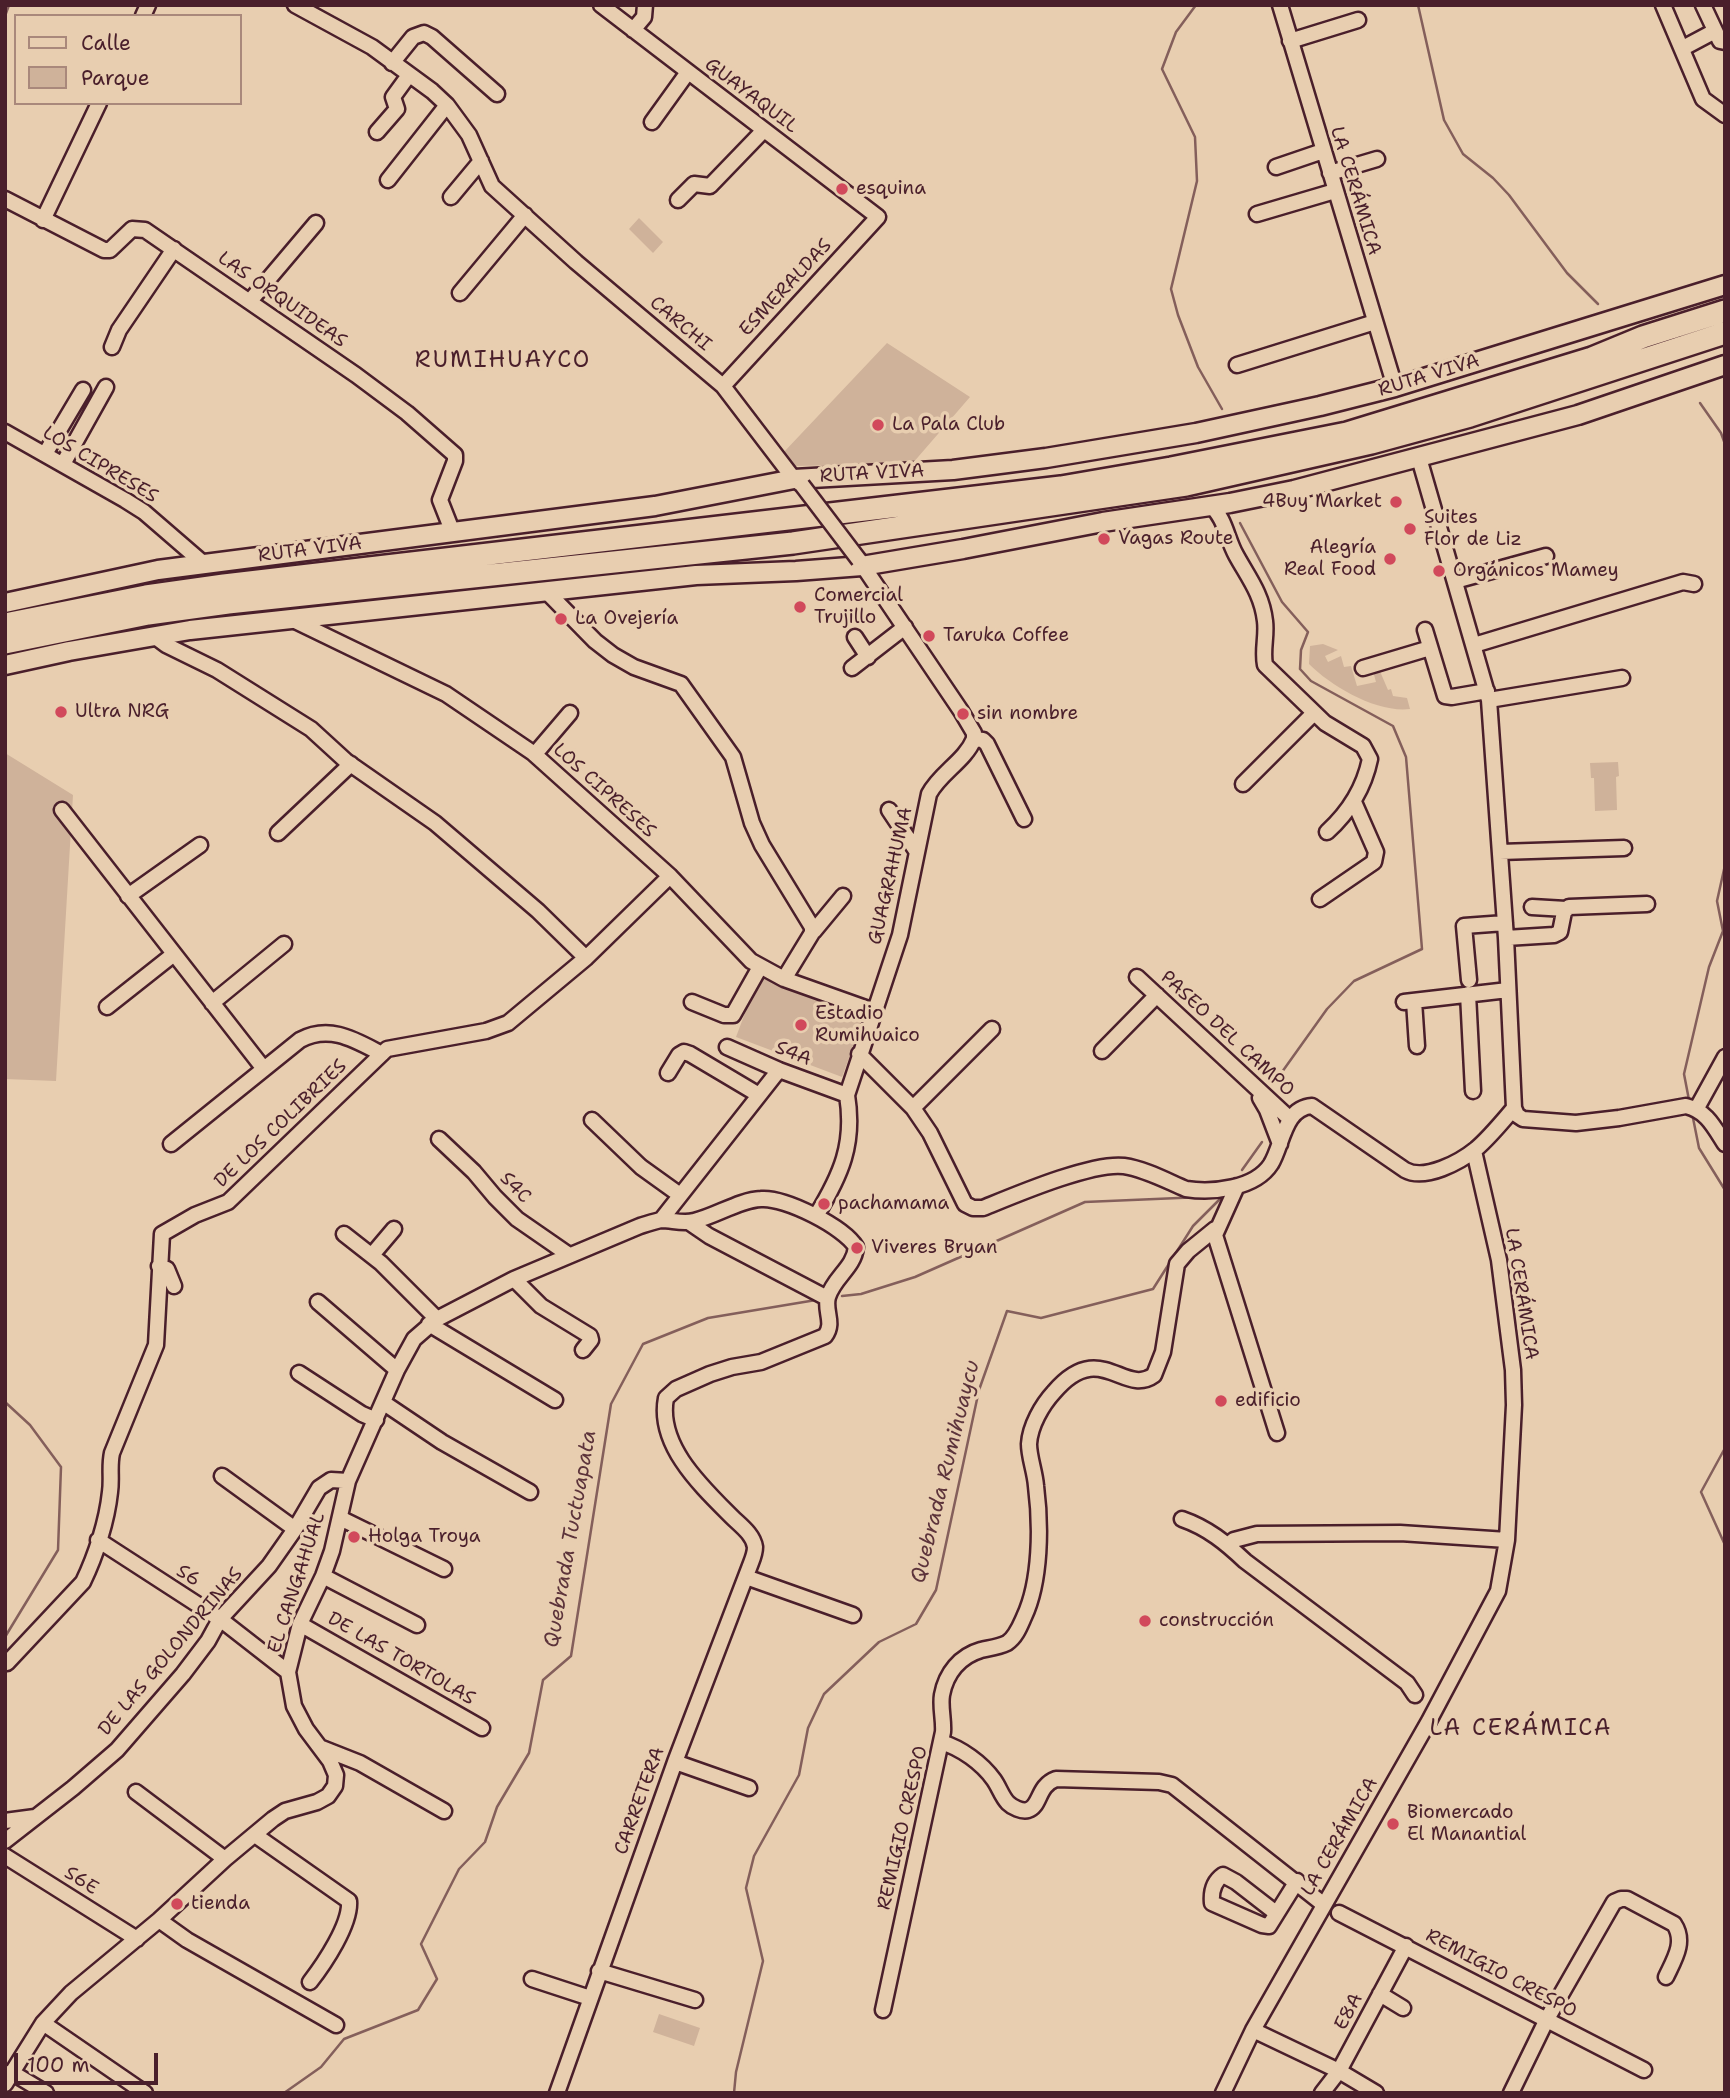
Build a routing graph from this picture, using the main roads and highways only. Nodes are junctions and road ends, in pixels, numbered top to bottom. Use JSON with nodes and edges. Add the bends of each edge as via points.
{"nodes":[{"id":1,"x":1725,"y":285,"type":"edge"},
{"id":2,"x":1725,"y":305,"type":"edge"},
{"id":3,"x":1725,"y":311,"type":"edge"},
{"id":4,"x":1725,"y":333,"type":"edge"},
{"id":5,"x":1643,"y":337,"type":"junction"},
{"id":6,"x":1725,"y":343,"type":"edge"},
{"id":7,"x":1660,"y":354,"type":"junction"},
{"id":8,"x":1725,"y":365,"type":"edge"},
{"id":9,"x":5,"y":603,"type":"edge"},
{"id":10,"x":5,"y":625,"type":"edge"},
{"id":11,"x":5,"y":643,"type":"edge"},
{"id":12,"x":5,"y":665,"type":"edge"}],
"edges":[{"from":1,"to":9,"type":"main road","name":"RUTA VIVA","via":[[1395,387],[1196,433],[1046,458],[798,482],[655,506],[203,563]]},
{"from":2,"to":5,"type":"highway"},
{"from":3,"to":5,"type":"highway","name":"RUTA VIVA"},
{"from":4,"to":7,"type":"highway"},
{"from":5,"to":10,"type":"highway","name":"RUTA VIVA","via":[[1592,358],[1346,433],[1158,470],[1061,487],[225,585]]},
{"from":6,"to":7,"type":"highway"},
{"from":7,"to":11,"type":"highway","via":[[1470,416],[1186,485],[793,542],[228,603]]},
{"from":8,"to":12,"type":"main road","via":[[1578,415],[1230,503],[860,563],[696,575],[290,619],[153,636]]}]}
